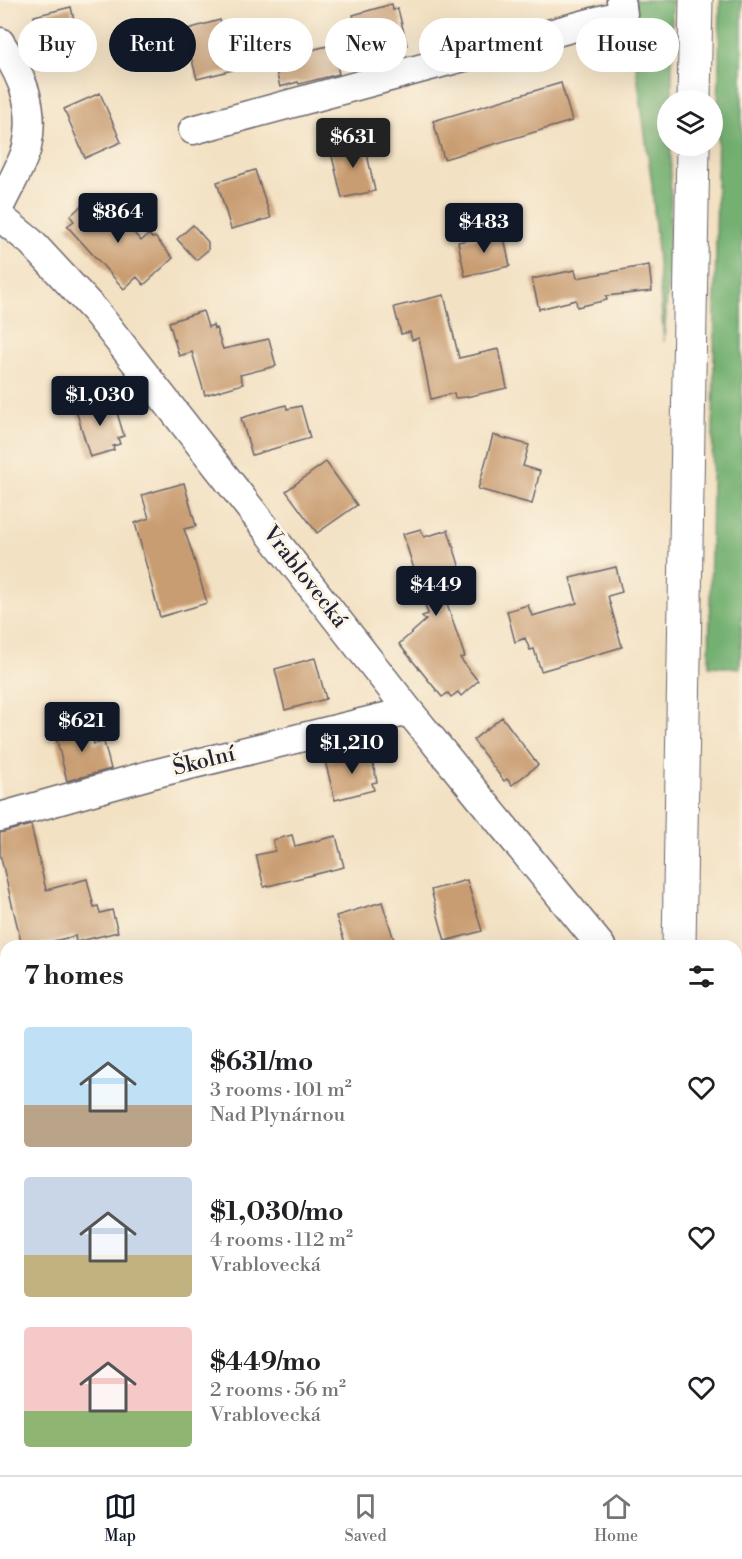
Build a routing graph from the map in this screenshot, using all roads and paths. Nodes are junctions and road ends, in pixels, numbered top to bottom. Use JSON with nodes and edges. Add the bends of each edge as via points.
{"nodes":[{"id":1,"x":696,"y":0,"type":"edge"},
{"id":2,"x":622,"y":7,"type":"edge"},
{"id":3,"x":0,"y":42,"type":"edge"},
{"id":4,"x":694,"y":90,"type":"edge"},
{"id":5,"x":193,"y":130,"type":"dead end"},
{"id":6,"x":693,"y":156,"type":"edge"},
{"id":7,"x":0,"y":206,"type":"edge"},
{"id":8,"x":0,"y":217,"type":"edge"},
{"id":9,"x":409,"y":711,"type":"junction"},
{"id":10,"x":0,"y":817,"type":"edge"},
{"id":11,"x":596,"y":940,"type":"edge"},
{"id":12,"x":679,"y":940,"type":"edge"}],
"edges":[{"from":1,"to":4,"type":"main road"},
{"from":2,"to":5,"type":"street"},
{"from":3,"to":7,"type":"street","via":[[25,86],[30,112],[27,148]]},
{"from":6,"to":12,"type":"main road"},
{"from":8,"to":9,"type":"street","name":"Vrablovecká","via":[[31,242],[96,312]]},
{"from":9,"to":10,"type":"street","name":"Školní","via":[[149,775]]},
{"from":9,"to":11,"type":"street","name":"Vrablovecká"}]}
